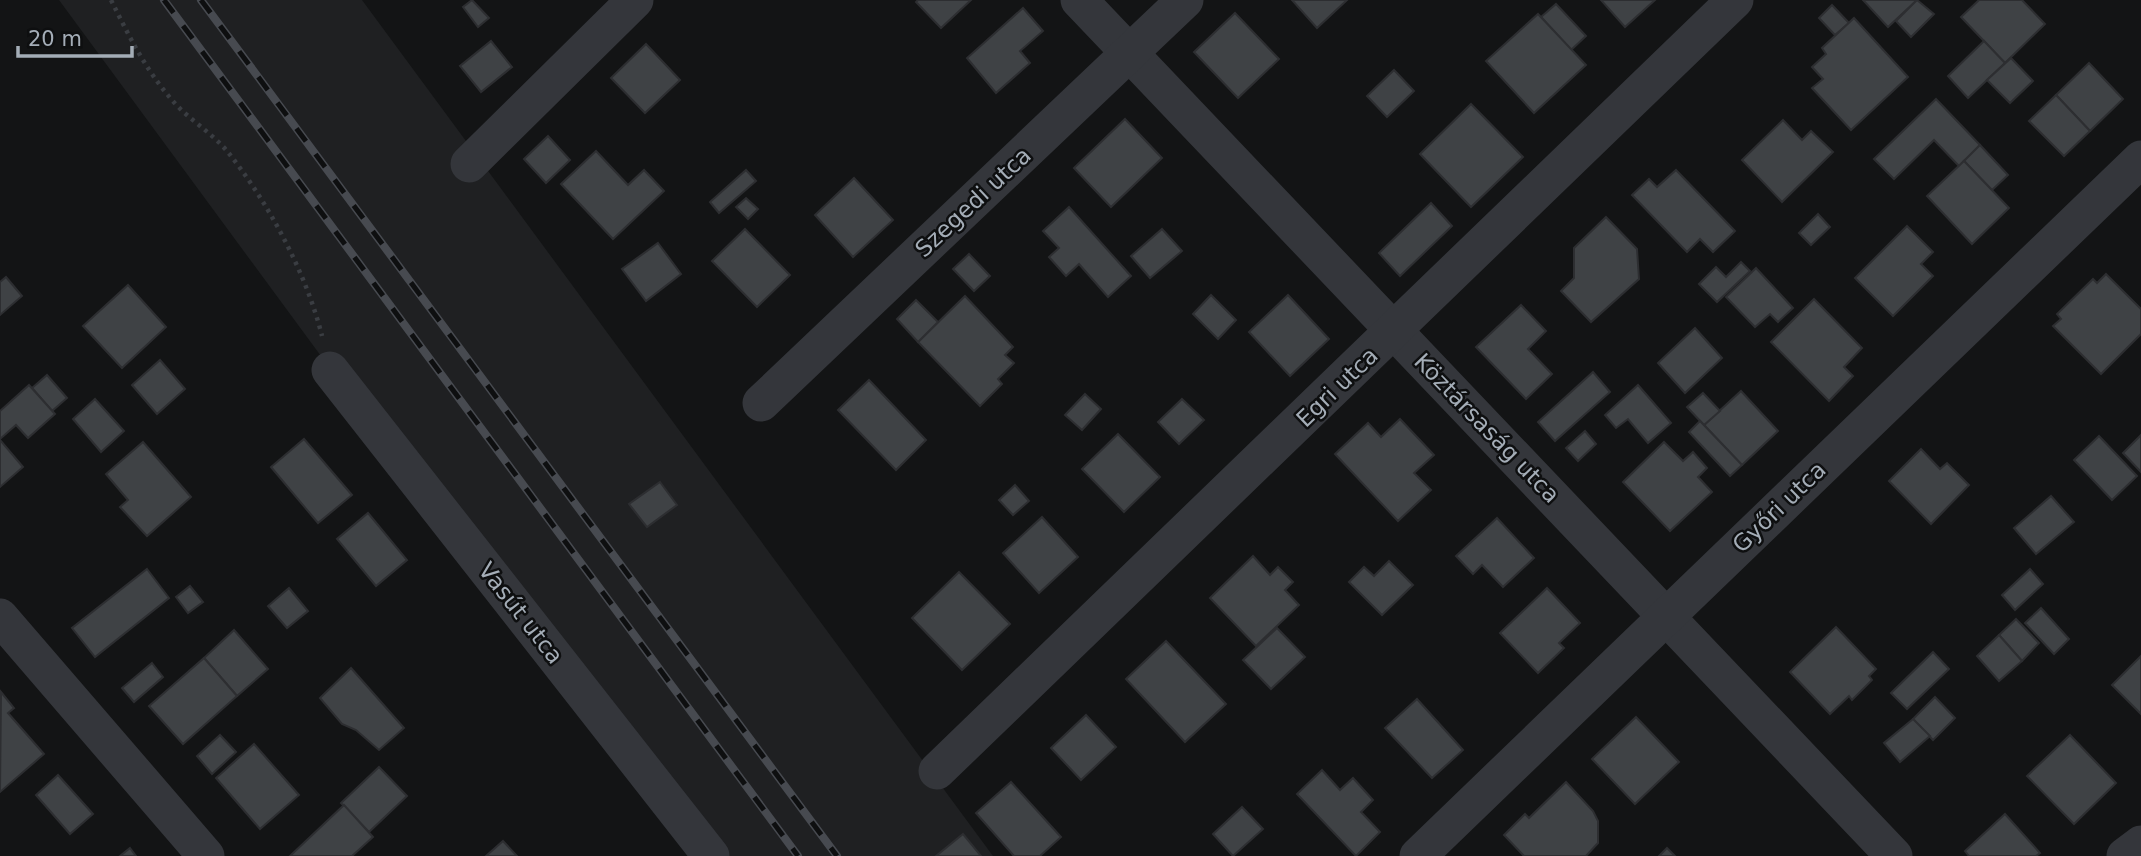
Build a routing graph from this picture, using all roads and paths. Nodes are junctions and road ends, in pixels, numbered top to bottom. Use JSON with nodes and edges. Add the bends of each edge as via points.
{"nodes":[{"id":1,"x":111,"y":0,"type":"edge"},
{"id":2,"x":635,"y":0,"type":"edge"},
{"id":3,"x":1079,"y":0,"type":"edge"},
{"id":4,"x":1185,"y":0,"type":"edge"},
{"id":5,"x":1735,"y":0,"type":"edge"},
{"id":6,"x":1130,"y":53,"type":"junction"},
{"id":7,"x":2141,"y":159,"type":"edge"},
{"id":8,"x":469,"y":164,"type":"dead end"},
{"id":9,"x":1395,"y":331,"type":"junction"},
{"id":10,"x":330,"y":370,"type":"joint"},
{"id":11,"x":761,"y":403,"type":"dead end"},
{"id":12,"x":1666,"y":615,"type":"junction"},
{"id":13,"x":0,"y":617,"type":"edge"},
{"id":14,"x":937,"y":771,"type":"dead end"},
{"id":15,"x":2141,"y":844,"type":"edge"},
{"id":16,"x":206,"y":856,"type":"edge"},
{"id":17,"x":711,"y":856,"type":"edge"},
{"id":18,"x":1418,"y":856,"type":"edge"},
{"id":19,"x":1895,"y":856,"type":"edge"},
{"id":20,"x":2125,"y":856,"type":"edge"}],
"edges":[{"from":1,"to":10,"type":"path","via":[[144,63],[173,102],[225,149],[264,200],[315,307]]},
{"from":2,"to":8,"type":"street"},
{"from":3,"to":6,"type":"street","name":"Köztársaság utca"},
{"from":4,"to":6,"type":"street","name":"Szegedi utca"},
{"from":5,"to":9,"type":"street","name":"Egri utca"},
{"from":6,"to":9,"type":"street","name":"Köztársaság utca"},
{"from":6,"to":11,"type":"street","name":"Szegedi utca"},
{"from":7,"to":12,"type":"street","name":"Győri utca"},
{"from":9,"to":12,"type":"street","name":"Köztársaság utca"},
{"from":9,"to":14,"type":"street","name":"Egri utca"},
{"from":10,"to":17,"type":"street","name":"Vasút utca"},
{"from":12,"to":18,"type":"street","name":"Győri utca"},
{"from":12,"to":19,"type":"street","name":"Köztársaság utca"},
{"from":13,"to":16,"type":"street"},
{"from":15,"to":20,"type":"street"}]}
